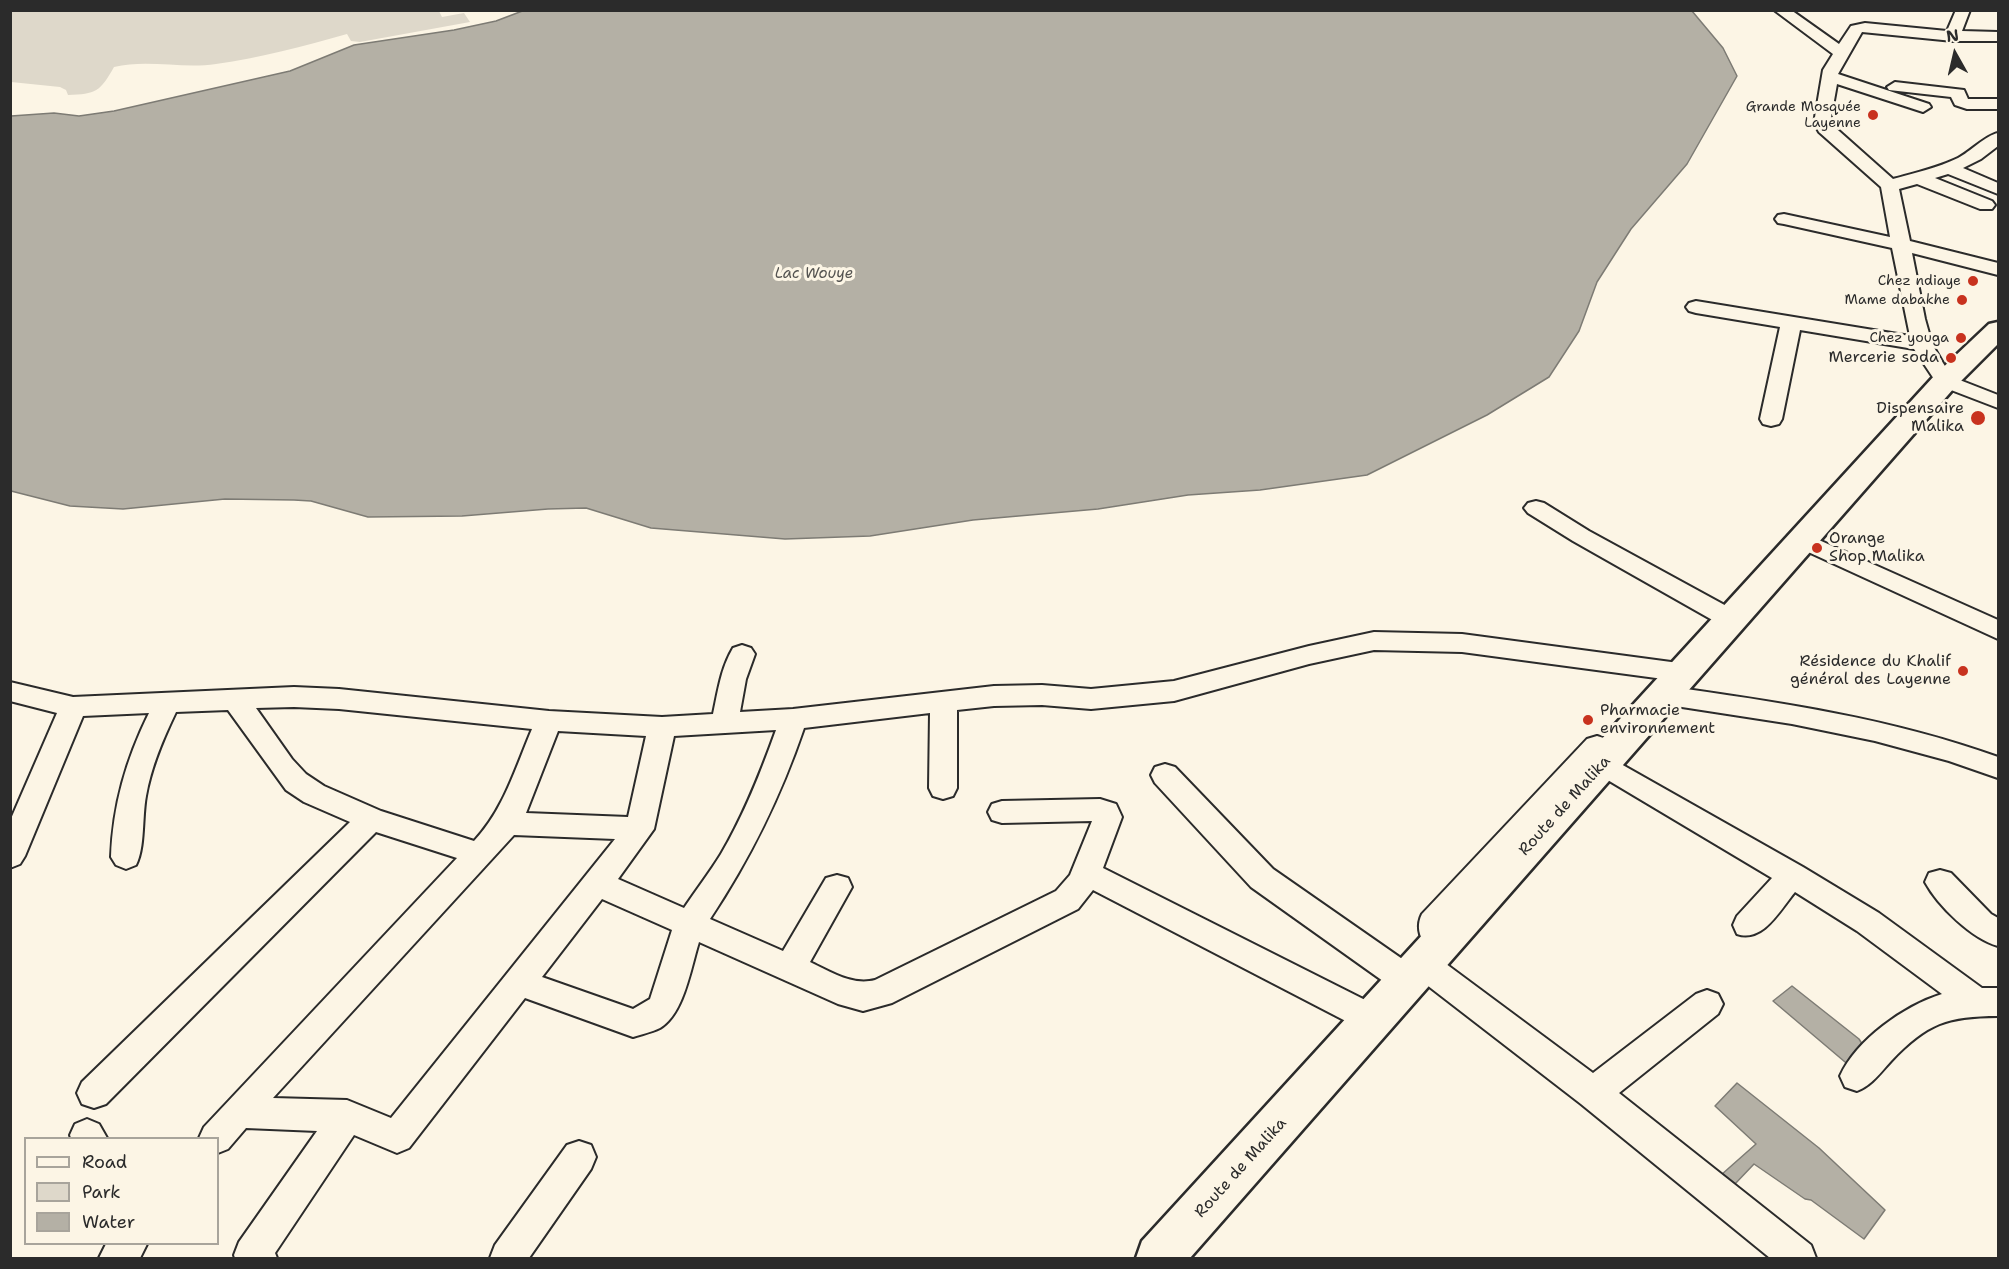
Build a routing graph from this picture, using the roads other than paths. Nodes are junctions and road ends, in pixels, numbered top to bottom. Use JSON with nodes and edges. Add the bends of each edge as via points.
{"nodes":[{"id":1,"x":1781,"y":10,"type":"edge"},
{"id":2,"x":1963,"y":10,"type":"edge"},
{"id":3,"x":1953,"y":36,"type":"junction"},
{"id":4,"x":1998,"y":36,"type":"edge"},
{"id":5,"x":1841,"y":53,"type":"junction"},
{"id":6,"x":1830,"y":77,"type":"junction"},
{"id":7,"x":1895,"y":87,"type":"dead end"},
{"id":8,"x":1998,"y":104,"type":"edge"},
{"id":9,"x":1923,"y":108,"type":"dead end"},
{"id":10,"x":1995,"y":147,"type":"edge"},
{"id":11,"x":1948,"y":168,"type":"junction"},
{"id":12,"x":1918,"y":178,"type":"junction"},
{"id":13,"x":1890,"y":186,"type":"junction"},
{"id":14,"x":1998,"y":189,"type":"edge"},
{"id":15,"x":1986,"y":205,"type":"dead end"},
{"id":16,"x":1784,"y":219,"type":"dead end"},
{"id":17,"x":1899,"y":244,"type":"junction"},
{"id":18,"x":1998,"y":269,"type":"edge"},
{"id":19,"x":1696,"y":307,"type":"dead end"},
{"id":20,"x":1791,"y":324,"type":"junction"},
{"id":21,"x":1998,"y":330,"type":"edge"},
{"id":22,"x":1922,"y":344,"type":"junction"},
{"id":23,"x":1945,"y":381,"type":"junction"},
{"id":24,"x":1998,"y":402,"type":"edge"},
{"id":25,"x":1771,"y":419,"type":"dead end"},
{"id":26,"x":1536,"y":508,"type":"dead end"},
{"id":27,"x":1801,"y":540,"type":"junction"},
{"id":28,"x":1732,"y":620,"type":"junction"},
{"id":29,"x":1998,"y":630,"type":"edge"},
{"id":30,"x":742,"y":654,"type":"dead end"},
{"id":31,"x":10,"y":691,"type":"edge"},
{"id":32,"x":1666,"y":694,"type":"junction"},
{"id":33,"x":235,"y":699,"type":"junction"},
{"id":34,"x":944,"y":702,"type":"junction"},
{"id":35,"x":167,"y":703,"type":"junction"},
{"id":36,"x":73,"y":707,"type":"junction"},
{"id":37,"x":793,"y":719,"type":"junction"},
{"id":38,"x":549,"y":721,"type":"junction"},
{"id":39,"x":725,"y":723,"type":"junction"},
{"id":40,"x":662,"y":727,"type":"junction"},
{"id":41,"x":1602,"y":765,"type":"junction"},
{"id":42,"x":1998,"y":768,"type":"edge"},
{"id":43,"x":1165,"y":775,"type":"dead end"},
{"id":44,"x":942,"y":788,"type":"dead end"},
{"id":45,"x":1002,"y":812,"type":"dead end"},
{"id":46,"x":17,"y":819,"type":"edge"},
{"id":47,"x":371,"y":819,"type":"junction"},
{"id":48,"x":508,"y":823,"type":"junction"},
{"id":49,"x":640,"y":829,"type":"junction"},
{"id":50,"x":479,"y":854,"type":"junction"},
{"id":51,"x":10,"y":856,"type":"edge"},
{"id":52,"x":126,"y":857,"type":"dead end"},
{"id":53,"x":1086,"y":873,"type":"junction"},
{"id":54,"x":1792,"y":875,"type":"junction"},
{"id":55,"x":1940,"y":882,"type":"dead end"},
{"id":56,"x":597,"y":883,"type":"junction"},
{"id":57,"x":837,"y":887,"type":"dead end"},
{"id":58,"x":690,"y":923,"type":"junction"},
{"id":59,"x":1748,"y":925,"type":"dead end"},
{"id":60,"x":1998,"y":933,"type":"edge"},
{"id":61,"x":1425,"y":962,"type":"junction"},
{"id":62,"x":790,"y":968,"type":"junction"},
{"id":63,"x":518,"y":982,"type":"junction"},
{"id":64,"x":1986,"y":1000,"type":"edge"},
{"id":65,"x":1707,"y":1004,"type":"dead end"},
{"id":66,"x":1374,"y":1020,"type":"junction"},
{"id":67,"x":1857,"y":1076,"type":"dead end"},
{"id":68,"x":94,"y":1092,"type":"dead end"},
{"id":69,"x":1593,"y":1093,"type":"junction"},
{"id":70,"x":238,"y":1112,"type":"junction"},
{"id":71,"x":347,"y":1116,"type":"junction"},
{"id":72,"x":217,"y":1137,"type":"edge"},
{"id":73,"x":579,"y":1157,"type":"dead end"},
{"id":74,"x":128,"y":1245,"type":"edge"},
{"id":75,"x":117,"y":1258,"type":"edge"},
{"id":76,"x":259,"y":1258,"type":"edge"},
{"id":77,"x":508,"y":1258,"type":"edge"},
{"id":78,"x":1159,"y":1258,"type":"edge"},
{"id":79,"x":1798,"y":1258,"type":"edge"}],
"edges":[{"from":1,"to":5,"type":"street"},
{"from":2,"to":3,"type":"street"},
{"from":3,"to":4,"type":"street"},
{"from":3,"to":5,"type":"street","via":[[1860,27]]},
{"from":5,"to":6,"type":"street"},
{"from":6,"to":9,"type":"street"},
{"from":6,"to":13,"type":"street","via":[[1823,126]]},
{"from":7,"to":8,"type":"street","via":[[1947,90],[1958,93],[1964,104]]},
{"from":10,"to":11,"type":"street"},
{"from":11,"to":12,"type":"street"},
{"from":11,"to":14,"type":"street"},
{"from":12,"to":13,"type":"street"},
{"from":12,"to":15,"type":"street"},
{"from":13,"to":17,"type":"street"},
{"from":16,"to":17,"type":"street"},
{"from":17,"to":18,"type":"street"},
{"from":17,"to":22,"type":"street"},
{"from":19,"to":20,"type":"street"},
{"from":20,"to":22,"type":"street"},
{"from":20,"to":25,"type":"street"},
{"from":21,"to":23,"type":"main road","name":"Route de Malika"},
{"from":22,"to":23,"type":"street"},
{"from":23,"to":24,"type":"street"},
{"from":23,"to":27,"type":"main road","name":"Route de Malika"},
{"from":26,"to":28,"type":"street"},
{"from":27,"to":28,"type":"main road","name":"Route de Malika"},
{"from":27,"to":29,"type":"street"},
{"from":28,"to":32,"type":"main road","name":"Route de Malika"},
{"from":30,"to":39,"type":"street"},
{"from":31,"to":36,"type":"street"},
{"from":32,"to":34,"type":"street","via":[[1462,643],[1374,642],[1174,691],[1091,699],[1042,695]]},
{"from":32,"to":41,"type":"main road","name":"Route de Malika"},
{"from":32,"to":42,"type":"street","via":[[1850,723],[1912,738]]},
{"from":32,"to":61,"type":"street","via":[[1622,720],[1433,923]]},
{"from":33,"to":35,"type":"street"},
{"from":33,"to":38,"type":"street","via":[[339,699]]},
{"from":33,"to":47,"type":"street","via":[[296,782]]},
{"from":34,"to":37,"type":"street"},
{"from":34,"to":44,"type":"street"},
{"from":35,"to":36,"type":"street"},
{"from":35,"to":52,"type":"street","via":[[141,757],[132,789]]},
{"from":36,"to":46,"type":"street"},
{"from":37,"to":39,"type":"street"},
{"from":37,"to":58,"type":"street","via":[[751,824],[731,863]]},
{"from":38,"to":40,"type":"street"},
{"from":38,"to":48,"type":"street"},
{"from":39,"to":40,"type":"street"},
{"from":40,"to":49,"type":"street"},
{"from":41,"to":54,"type":"street"},
{"from":41,"to":61,"type":"main road","name":"Route de Malika"},
{"from":43,"to":61,"type":"street","via":[[1262,878]]},
{"from":45,"to":53,"type":"street","via":[[1106,812],[1108,817]]},
{"from":46,"to":51,"type":"street"},
{"from":47,"to":50,"type":"street"},
{"from":47,"to":68,"type":"street"},
{"from":48,"to":49,"type":"street"},
{"from":48,"to":50,"type":"street"},
{"from":49,"to":56,"type":"street"},
{"from":50,"to":70,"type":"street"},
{"from":53,"to":62,"type":"street","via":[[1077,891],[1054,908],[881,993],[863,997]]},
{"from":53,"to":66,"type":"street"},
{"from":54,"to":59,"type":"street"},
{"from":54,"to":64,"type":"street"},
{"from":55,"to":60,"type":"street","via":[[1980,923]]},
{"from":56,"to":58,"type":"street"},
{"from":56,"to":63,"type":"street"},
{"from":57,"to":62,"type":"street"},
{"from":58,"to":62,"type":"street"},
{"from":58,"to":63,"type":"street","via":[[663,1007],[649,1018],[633,1023]]},
{"from":61,"to":66,"type":"main road","name":"Route de Malika"},
{"from":61,"to":69,"type":"street"},
{"from":63,"to":71,"type":"street","via":[[397,1137]]},
{"from":64,"to":67,"type":"street","via":[[1923,1014],[1900,1031]]},
{"from":65,"to":69,"type":"street"},
{"from":66,"to":78,"type":"main road","name":"Route de Malika"},
{"from":69,"to":79,"type":"street"},
{"from":70,"to":71,"type":"street"},
{"from":70,"to":72,"type":"street"},
{"from":71,"to":76,"type":"street","via":[[252,1255]]},
{"from":73,"to":77,"type":"street"},
{"from":74,"to":75,"type":"street"}]}
